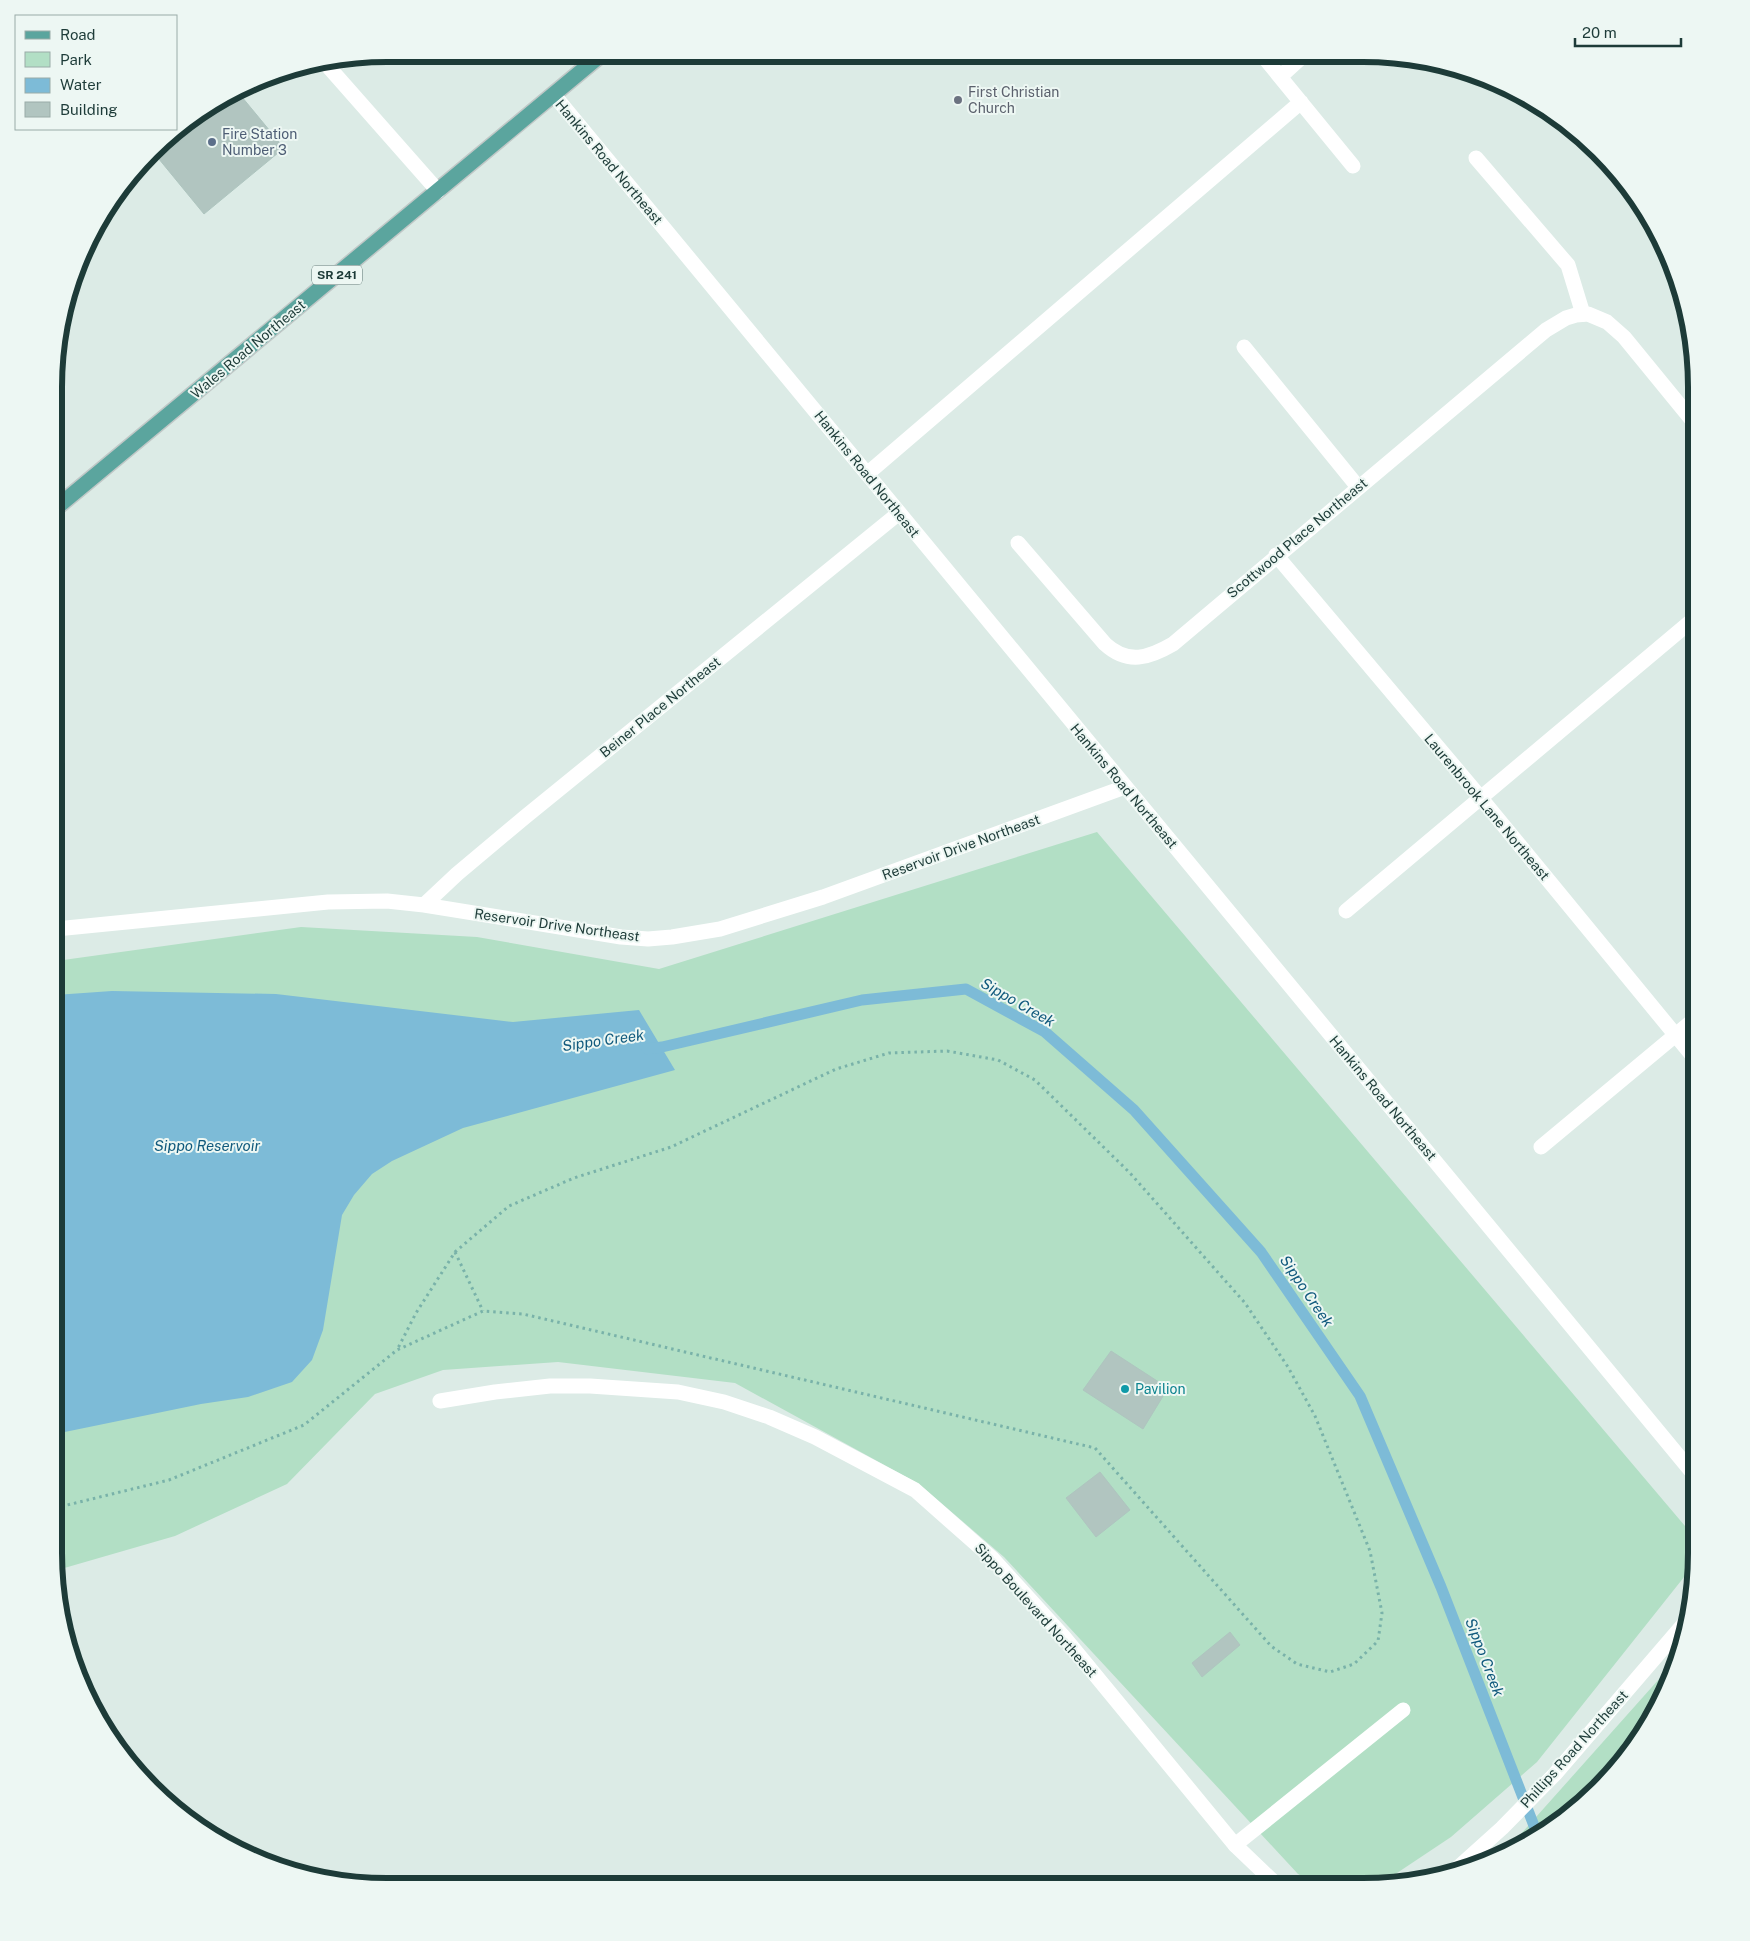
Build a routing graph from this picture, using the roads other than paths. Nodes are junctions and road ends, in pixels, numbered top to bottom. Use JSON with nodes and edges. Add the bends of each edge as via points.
{"nodes":[{"id":1,"x":593,"y":62,"type":"edge"},
{"id":2,"x":1268,"y":62,"type":"edge"},
{"id":3,"x":1296,"y":62,"type":"edge"},
{"id":4,"x":329,"y":68,"type":"edge"},
{"id":5,"x":1280,"y":76,"type":"junction"},
{"id":6,"x":554,"y":95,"type":"junction"},
{"id":7,"x":1301,"y":102,"type":"junction"},
{"id":8,"x":1476,"y":158,"type":"dead end"},
{"id":9,"x":1353,"y":166,"type":"dead end"},
{"id":10,"x":438,"y":191,"type":"junction"},
{"id":11,"x":1585,"y":314,"type":"junction"},
{"id":12,"x":1244,"y":347,"type":"dead end"},
{"id":13,"x":1688,"y":415,"type":"edge"},
{"id":14,"x":867,"y":474,"type":"junction"},
{"id":15,"x":1358,"y":487,"type":"junction"},
{"id":16,"x":62,"y":503,"type":"edge"},
{"id":17,"x":899,"y":512,"type":"junction"},
{"id":18,"x":1018,"y":543,"type":"dead end"},
{"id":19,"x":1276,"y":555,"type":"junction"},
{"id":20,"x":1688,"y":624,"type":"edge"},
{"id":21,"x":1125,"y":787,"type":"junction"},
{"id":22,"x":1480,"y":797,"type":"junction"},
{"id":23,"x":424,"y":905,"type":"junction"},
{"id":24,"x":1346,"y":911,"type":"dead end"},
{"id":25,"x":62,"y":929,"type":"edge"},
{"id":26,"x":1688,"y":1024,"type":"edge"},
{"id":27,"x":1675,"y":1035,"type":"junction"},
{"id":28,"x":1688,"y":1050,"type":"edge"},
{"id":29,"x":1541,"y":1147,"type":"dead end"},
{"id":30,"x":440,"y":1401,"type":"dead end"},
{"id":31,"x":1688,"y":1467,"type":"edge"},
{"id":32,"x":1678,"y":1630,"type":"edge"},
{"id":33,"x":1403,"y":1710,"type":"dead end"},
{"id":34,"x":1235,"y":1845,"type":"junction"},
{"id":35,"x":1464,"y":1862,"type":"edge"},
{"id":36,"x":1270,"y":1878,"type":"edge"}],
"edges":[{"from":1,"to":6,"type":"main road","name":"Wales Road Northeast","number":"SR 241"},
{"from":2,"to":5,"type":"street"},
{"from":3,"to":5,"type":"street"},
{"from":4,"to":10,"type":"street"},
{"from":5,"to":7,"type":"street"},
{"from":6,"to":10,"type":"main road","name":"Wales Road Northeast","number":"SR 241"},
{"from":6,"to":14,"type":"street","name":"Hankins Road Northeast"},
{"from":7,"to":9,"type":"street"},
{"from":7,"to":14,"type":"street"},
{"from":8,"to":11,"type":"street","via":[[1568,265]]},
{"from":10,"to":16,"type":"main road","name":"Wales Road Northeast","number":"SR 241"},
{"from":11,"to":13,"type":"street","via":[[1607,322],[1624,337]]},
{"from":11,"to":15,"type":"street","name":"Scottwood Place Northeast","via":[[1566,318],[1551,327]]},
{"from":12,"to":15,"type":"street"},
{"from":14,"to":17,"type":"street","name":"Hankins Road Northeast"},
{"from":15,"to":19,"type":"street","name":"Scottwood Place Northeast"},
{"from":17,"to":21,"type":"street","name":"Hankins Road Northeast"},
{"from":17,"to":23,"type":"street","name":"Beiner Place Northeast","via":[[525,817]]},
{"from":18,"to":19,"type":"street","name":"Scottwood Place Northeast","via":[[1105,644],[1114,652],[1135,658],[1151,655],[1173,644]]},
{"from":19,"to":22,"type":"street","name":"Laurenbrook Lane Northeast"},
{"from":20,"to":22,"type":"street"},
{"from":21,"to":23,"type":"street","name":"Reservoir Drive Northeast","via":[[823,897],[720,929],[648,939],[621,937]]},
{"from":21,"to":31,"type":"street","name":"Hankins Road Northeast"},
{"from":22,"to":24,"type":"street"},
{"from":22,"to":27,"type":"street","name":"Laurenbrook Lane Northeast"},
{"from":23,"to":25,"type":"street","name":"Reservoir Drive Northeast","via":[[387,901],[328,902]]},
{"from":26,"to":27,"type":"street"},
{"from":27,"to":28,"type":"street","name":"Laurenbrook Lane Northeast"},
{"from":27,"to":29,"type":"street"},
{"from":30,"to":34,"type":"street","name":"Sippo Boulevard Northeast","via":[[550,1386],[678,1392],[724,1402],[769,1417],[815,1437],[915,1490],[1006,1572]]},
{"from":32,"to":35,"type":"street","name":"Phillips Road Northeast","via":[[1555,1774]]},
{"from":33,"to":34,"type":"street"},
{"from":34,"to":36,"type":"street","name":"Sippo Boulevard Northeast"}]}
